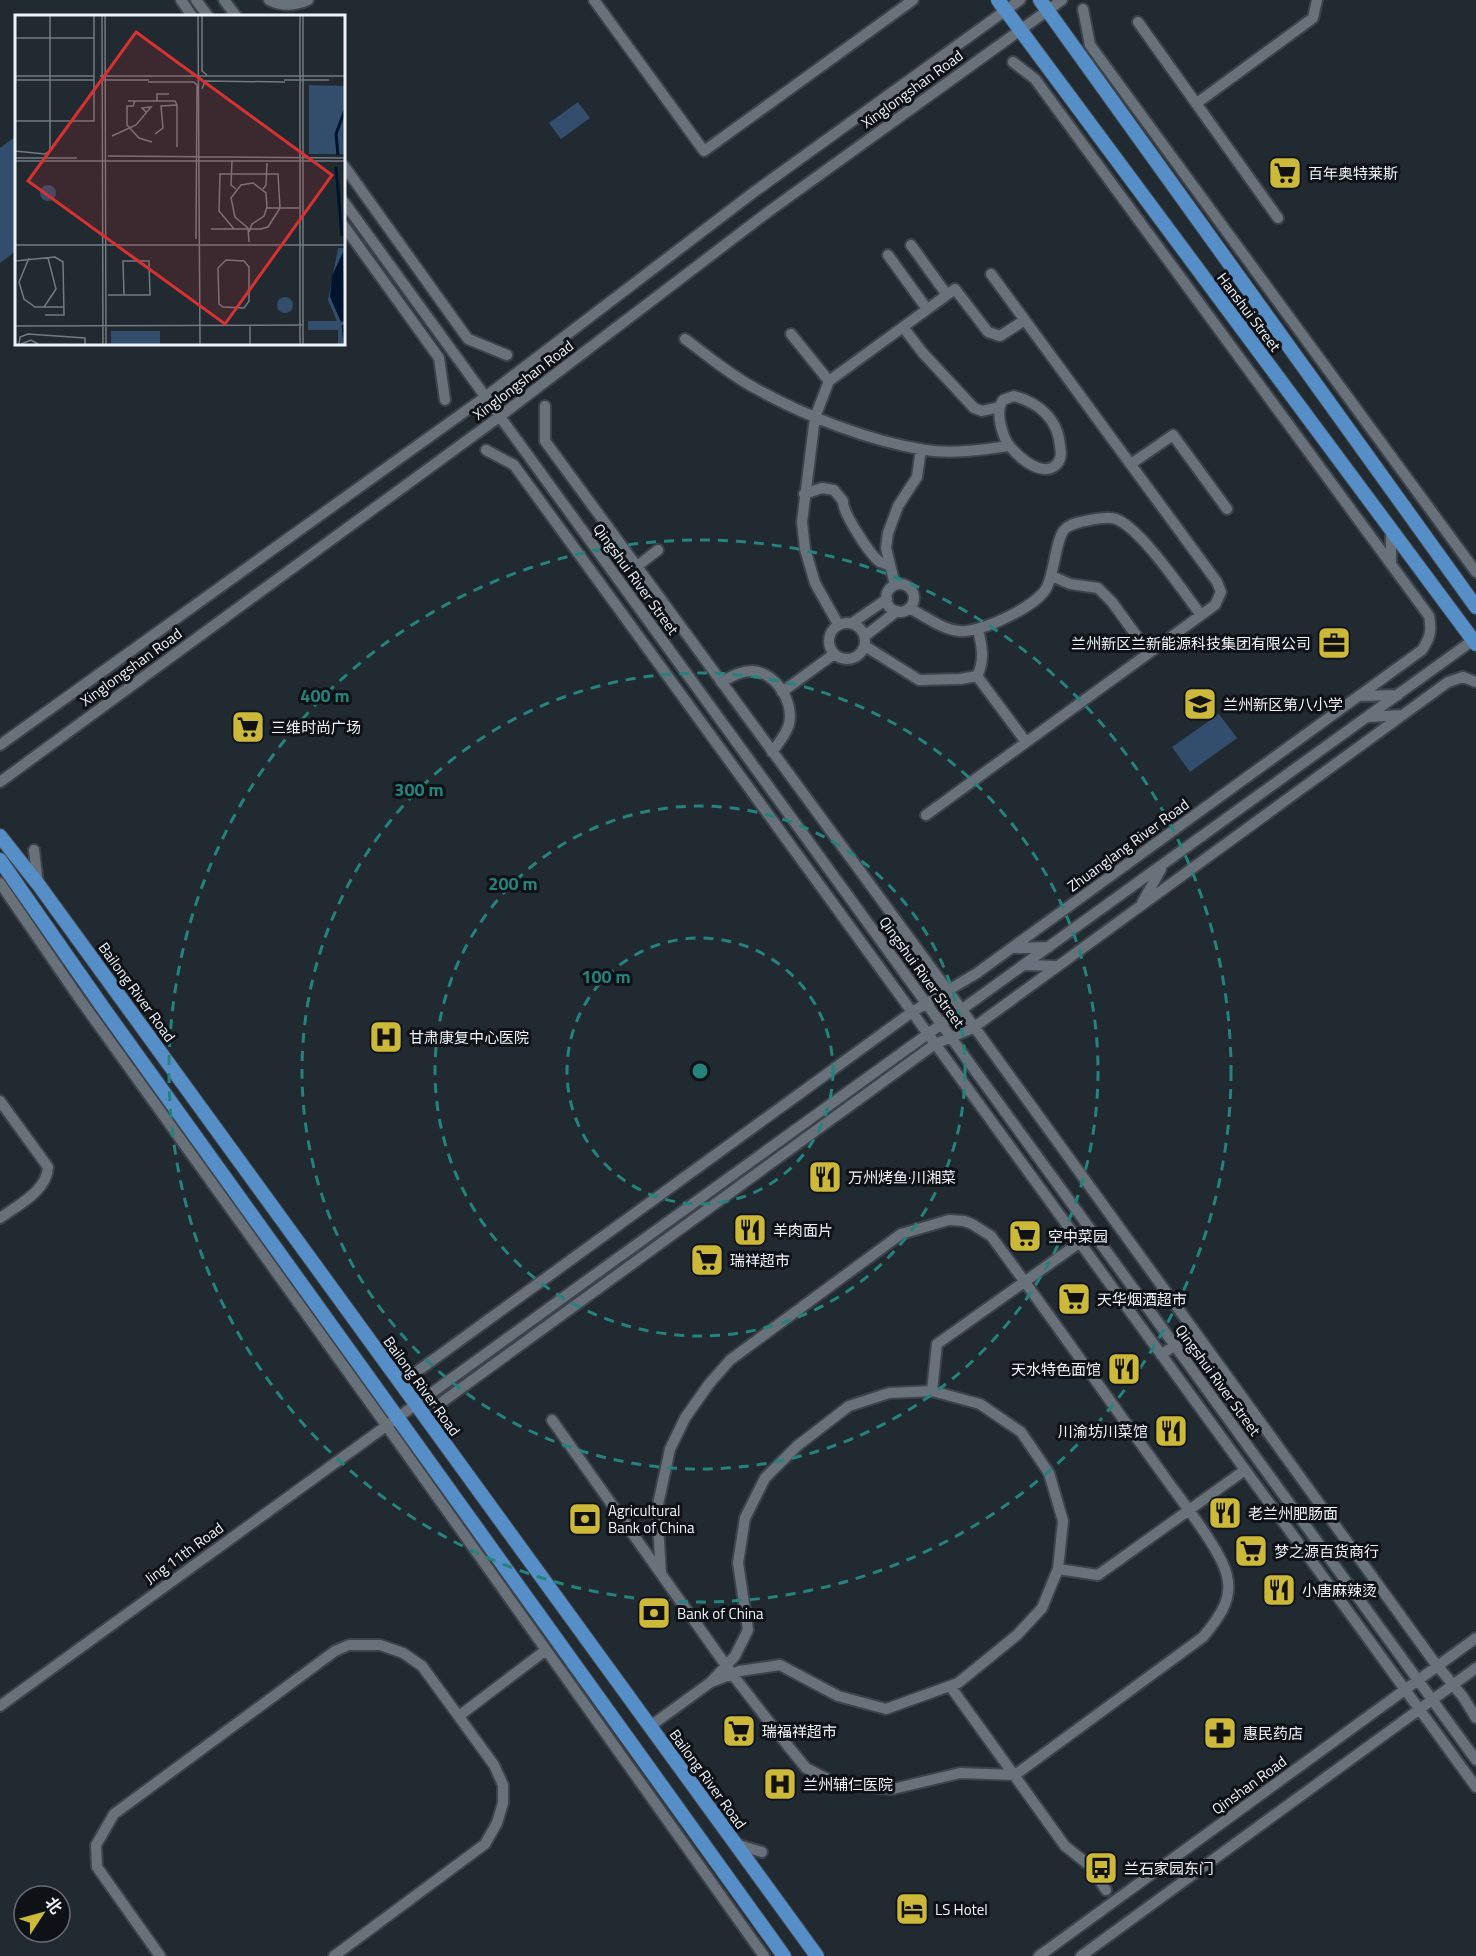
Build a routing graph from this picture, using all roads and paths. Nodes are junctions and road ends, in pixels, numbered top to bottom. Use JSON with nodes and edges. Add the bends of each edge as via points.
{"nodes":[{"id":1,"x":180,"y":0,"type":"edge"},
{"id":2,"x":196,"y":0,"type":"edge"},
{"id":3,"x":224,"y":0,"type":"edge"},
{"id":4,"x":269,"y":0,"type":"edge"},
{"id":5,"x":308,"y":0,"type":"edge"},
{"id":6,"x":594,"y":0,"type":"edge"},
{"id":7,"x":913,"y":0,"type":"edge"},
{"id":8,"x":1020,"y":0,"type":"edge"},
{"id":9,"x":1062,"y":0,"type":"edge"},
{"id":10,"x":1317,"y":0,"type":"edge"},
{"id":11,"x":1001,"y":5,"type":"edge"},
{"id":12,"x":1044,"y":5,"type":"edge"},
{"id":13,"x":1083,"y":9,"type":"dead end"},
{"id":14,"x":191,"y":15,"type":"edge"},
{"id":15,"x":207,"y":15,"type":"edge"},
{"id":16,"x":235,"y":15,"type":"edge"},
{"id":17,"x":1138,"y":22,"type":"dead end"},
{"id":18,"x":1019,"y":30,"type":"junction"},
{"id":19,"x":1013,"y":63,"type":"dead end"},
{"id":20,"x":1197,"y":103,"type":"junction"},
{"id":21,"x":345,"y":167,"type":"edge"},
{"id":22,"x":345,"y":203,"type":"edge"},
{"id":23,"x":1278,"y":218,"type":"dead end"},
{"id":24,"x":345,"y":227,"type":"edge"},
{"id":25,"x":911,"y":245,"type":"dead end"},
{"id":26,"x":888,"y":255,"type":"dead end"},
{"id":27,"x":991,"y":274,"type":"dead end"},
{"id":28,"x":1239,"y":278,"type":"junction"},
{"id":29,"x":1270,"y":290,"type":"junction"},
{"id":30,"x":947,"y":295,"type":"junction"},
{"id":31,"x":927,"y":309,"type":"junction"},
{"id":32,"x":1025,"y":320,"type":"junction"},
{"id":33,"x":903,"y":327,"type":"junction"},
{"id":34,"x":791,"y":334,"type":"dead end"},
{"id":35,"x":685,"y":339,"type":"dead end"},
{"id":36,"x":1236,"y":352,"type":"junction"},
{"id":37,"x":507,"y":355,"type":"dead end"},
{"id":38,"x":1262,"y":357,"type":"junction"},
{"id":39,"x":829,"y":381,"type":"junction"},
{"id":40,"x":485,"y":397,"type":"junction"},
{"id":41,"x":445,"y":400,"type":"dead end"},
{"id":42,"x":545,"y":406,"type":"dead end"},
{"id":43,"x":999,"y":407,"type":"junction"},
{"id":44,"x":499,"y":417,"type":"junction"},
{"id":45,"x":816,"y":417,"type":"junction"},
{"id":46,"x":1008,"y":446,"type":"junction"},
{"id":47,"x":921,"y":449,"type":"junction"},
{"id":48,"x":486,"y":450,"type":"dead end"},
{"id":49,"x":1131,"y":464,"type":"junction"},
{"id":50,"x":804,"y":494,"type":"junction"},
{"id":51,"x":1227,"y":510,"type":"dead end"},
{"id":52,"x":1437,"y":518,"type":"junction"},
{"id":53,"x":1420,"y":530,"type":"junction"},
{"id":54,"x":1392,"y":531,"type":"junction"},
{"id":55,"x":658,"y":550,"type":"dead end"},
{"id":56,"x":1434,"y":550,"type":"junction"},
{"id":57,"x":1391,"y":564,"type":"junction"},
{"id":58,"x":1416,"y":564,"type":"junction"},
{"id":59,"x":888,"y":565,"type":"junction"},
{"id":60,"x":636,"y":567,"type":"junction"},
{"id":61,"x":1476,"y":572,"type":"edge"},
{"id":62,"x":1052,"y":576,"type":"junction"},
{"id":63,"x":895,"y":585,"type":"junction"},
{"id":64,"x":887,"y":599,"type":"junction"},
{"id":65,"x":1476,"y":607,"type":"edge"},
{"id":66,"x":909,"y":608,"type":"junction"},
{"id":67,"x":897,"y":611,"type":"junction"},
{"id":68,"x":1201,"y":615,"type":"junction"},
{"id":69,"x":852,"y":623,"type":"junction"},
{"id":70,"x":838,"y":624,"type":"junction"},
{"id":71,"x":978,"y":630,"type":"junction"},
{"id":72,"x":865,"y":641,"type":"junction"},
{"id":73,"x":1475,"y":641,"type":"edge"},
{"id":74,"x":1149,"y":653,"type":"junction"},
{"id":75,"x":834,"y":654,"type":"junction"},
{"id":76,"x":977,"y":676,"type":"junction"},
{"id":77,"x":721,"y":682,"type":"junction"},
{"id":78,"x":1476,"y":682,"type":"edge"},
{"id":79,"x":782,"y":692,"type":"junction"},
{"id":80,"x":1398,"y":695,"type":"junction"},
{"id":81,"x":1358,"y":696,"type":"junction"},
{"id":82,"x":1402,"y":715,"type":"junction"},
{"id":83,"x":1367,"y":717,"type":"junction"},
{"id":84,"x":1026,"y":742,"type":"junction"},
{"id":85,"x":0,"y":745,"type":"edge"},
{"id":86,"x":772,"y":752,"type":"junction"},
{"id":87,"x":0,"y":782,"type":"edge"},
{"id":88,"x":926,"y":815,"type":"dead end"},
{"id":89,"x":0,"y":836,"type":"edge"},
{"id":90,"x":34,"y":850,"type":"dead end"},
{"id":91,"x":0,"y":860,"type":"edge"},
{"id":92,"x":1162,"y":867,"type":"junction"},
{"id":93,"x":5,"y":879,"type":"edge"},
{"id":94,"x":38,"y":885,"type":"junction"},
{"id":95,"x":1141,"y":906,"type":"junction"},
{"id":96,"x":1049,"y":947,"type":"junction"},
{"id":97,"x":1012,"y":948,"type":"junction"},
{"id":98,"x":1023,"y":965,"type":"junction"},
{"id":99,"x":1058,"y":966,"type":"junction"},
{"id":100,"x":947,"y":991,"type":"junction"},
{"id":101,"x":79,"y":998,"type":"junction"},
{"id":102,"x":926,"y":1004,"type":"junction"},
{"id":103,"x":104,"y":1009,"type":"junction"},
{"id":104,"x":962,"y":1010,"type":"junction"},
{"id":105,"x":912,"y":1012,"type":"junction"},
{"id":106,"x":942,"y":1024,"type":"junction"},
{"id":107,"x":973,"y":1028,"type":"junction"},
{"id":108,"x":928,"y":1034,"type":"junction"},
{"id":109,"x":951,"y":1038,"type":"junction"},
{"id":110,"x":935,"y":1044,"type":"junction"},
{"id":111,"x":0,"y":1101,"type":"edge"},
{"id":112,"x":0,"y":1218,"type":"edge"},
{"id":113,"x":1093,"y":1233,"type":"junction"},
{"id":114,"x":1079,"y":1242,"type":"junction"},
{"id":115,"x":1025,"y":1282,"type":"junction"},
{"id":116,"x":1194,"y":1331,"type":"junction"},
{"id":117,"x":1175,"y":1345,"type":"junction"},
{"id":118,"x":1161,"y":1355,"type":"junction"},
{"id":119,"x":415,"y":1372,"type":"dead end"},
{"id":120,"x":932,"y":1391,"type":"junction"},
{"id":121,"x":414,"y":1404,"type":"junction"},
{"id":122,"x":438,"y":1405,"type":"dead end"},
{"id":123,"x":398,"y":1416,"type":"junction"},
{"id":124,"x":552,"y":1420,"type":"dead end"},
{"id":125,"x":386,"y":1425,"type":"junction"},
{"id":126,"x":1245,"y":1470,"type":"junction"},
{"id":127,"x":1189,"y":1512,"type":"junction"},
{"id":128,"x":1058,"y":1569,"type":"junction"},
{"id":129,"x":661,"y":1574,"type":"junction"},
{"id":130,"x":1476,"y":1638,"type":"edge"},
{"id":131,"x":546,"y":1650,"type":"junction"},
{"id":132,"x":1437,"y":1666,"type":"junction"},
{"id":133,"x":1476,"y":1668,"type":"edge"},
{"id":134,"x":729,"y":1670,"type":"junction"},
{"id":135,"x":1418,"y":1680,"type":"junction"},
{"id":136,"x":1453,"y":1685,"type":"junction"},
{"id":137,"x":950,"y":1686,"type":"junction"},
{"id":138,"x":1404,"y":1690,"type":"junction"},
{"id":139,"x":1433,"y":1700,"type":"junction"},
{"id":140,"x":0,"y":1706,"type":"edge"},
{"id":141,"x":1419,"y":1710,"type":"junction"},
{"id":142,"x":459,"y":1716,"type":"junction"},
{"id":143,"x":1476,"y":1718,"type":"edge"},
{"id":144,"x":649,"y":1726,"type":"junction"},
{"id":145,"x":1476,"y":1760,"type":"edge"},
{"id":146,"x":1015,"y":1775,"type":"junction"},
{"id":147,"x":1476,"y":1787,"type":"edge"},
{"id":148,"x":735,"y":1844,"type":"junction"},
{"id":149,"x":762,"y":1852,"type":"dead end"},
{"id":150,"x":1106,"y":1890,"type":"dead end"},
{"id":151,"x":160,"y":1956,"type":"edge"},
{"id":152,"x":334,"y":1956,"type":"edge"},
{"id":153,"x":764,"y":1956,"type":"edge"},
{"id":154,"x":784,"y":1956,"type":"edge"},
{"id":155,"x":817,"y":1956,"type":"edge"},
{"id":156,"x":1039,"y":1956,"type":"edge"},
{"id":157,"x":1081,"y":1956,"type":"edge"}],
"edges":[{"from":1,"to":14,"type":"street"},
{"from":2,"to":15,"type":"street"},
{"from":3,"to":16,"type":"street"},
{"from":4,"to":5,"type":"street","via":[[288,6]]},
{"from":6,"to":7,"type":"street","via":[[704,151]]},
{"from":8,"to":11,"type":"street","name":"Xinglongshan Road"},
{"from":9,"to":12,"type":"street","name":"Xinglongshan Road"},
{"from":10,"to":20,"type":"street","via":[[1313,18]]},
{"from":11,"to":18,"type":"main road","name":"Hanshui Street"},
{"from":11,"to":40,"type":"street","name":"Xinglongshan Road"},
{"from":12,"to":18,"type":"street","name":"Xinglongshan Road"},
{"from":12,"to":28,"type":"main road","name":"Hanshui Street"},
{"from":13,"to":29,"type":"street","via":[[1090,45]]},
{"from":17,"to":20,"type":"street"},
{"from":18,"to":38,"type":"main road","name":"Hanshui Street"},
{"from":18,"to":44,"type":"street","name":"Xinglongshan Road","via":[[768,212]]},
{"from":19,"to":36,"type":"street","via":[[1035,79]]},
{"from":20,"to":23,"type":"street"},
{"from":21,"to":37,"type":"street","via":[[468,339]]},
{"from":22,"to":40,"type":"street","name":"Qingshui River Street"},
{"from":24,"to":41,"type":"street","via":[[439,358]]},
{"from":25,"to":30,"type":"street"},
{"from":26,"to":31,"type":"street"},
{"from":27,"to":32,"type":"street"},
{"from":28,"to":29,"type":"street"},
{"from":28,"to":53,"type":"main road","name":"Hanshui Street"},
{"from":29,"to":52,"type":"street"},
{"from":30,"to":31,"type":"street"},
{"from":30,"to":32,"type":"street","via":[[955,289],[988,332],[1000,336]]},
{"from":31,"to":33,"type":"street"},
{"from":32,"to":49,"type":"street"},
{"from":33,"to":39,"type":"street"},
{"from":33,"to":43,"type":"street","via":[[974,408],[982,411]]},
{"from":34,"to":39,"type":"street"},
{"from":35,"to":45,"type":"street","via":[[751,387]]},
{"from":36,"to":38,"type":"street"},
{"from":36,"to":57,"type":"street"},
{"from":38,"to":54,"type":"main road","name":"Hanshui Street"},
{"from":39,"to":45,"type":"street"},
{"from":40,"to":44,"type":"street","name":"Qingshui River Street"},
{"from":40,"to":85,"type":"street","name":"Xinglongshan Road"},
{"from":42,"to":60,"type":"street","via":[[545,441]]},
{"from":43,"to":46,"type":"street"},
{"from":43,"to":46,"type":"street","via":[[1006,398],[1014,396],[1042,410],[1058,431],[1061,456],[1056,465],[1045,468],[1030,464]]},
{"from":44,"to":87,"type":"street","name":"Xinglongshan Road"},
{"from":44,"to":102,"type":"street","name":"Qingshui River Street"},
{"from":45,"to":47,"type":"street"},
{"from":45,"to":50,"type":"street"},
{"from":46,"to":47,"type":"street","via":[[980,450]]},
{"from":47,"to":59,"type":"street","via":[[917,477],[891,520],[886,549]]},
{"from":48,"to":105,"type":"street","via":[[514,465]]},
{"from":49,"to":51,"type":"street","via":[[1173,435]]},
{"from":49,"to":68,"type":"street","via":[[1219,585],[1217,603]]},
{"from":50,"to":59,"type":"street","via":[[822,488],[834,490],[843,501],[850,522],[878,561]]},
{"from":50,"to":70,"type":"street","via":[[805,549],[815,583]]},
{"from":52,"to":53,"type":"street"},
{"from":52,"to":61,"type":"street"},
{"from":53,"to":56,"type":"main road","name":"Hanshui Street"},
{"from":54,"to":57,"type":"street"},
{"from":54,"to":58,"type":"main road","name":"Hanshui Street"},
{"from":55,"to":60,"type":"street"},
{"from":56,"to":58,"type":"main road"},
{"from":56,"to":65,"type":"main road","name":"Hanshui Street"},
{"from":57,"to":81,"type":"street","name":"Zhuanglang River Road","via":[[1429,616],[1430,637],[1422,650]]},
{"from":58,"to":73,"type":"main road","name":"Hanshui Street"},
{"from":59,"to":63,"type":"street"},
{"from":60,"to":77,"type":"street"},
{"from":62,"to":68,"type":"street","via":[[1063,532],[1070,525],[1114,518],[1138,535]]},
{"from":62,"to":71,"type":"street","via":[[1045,591],[1035,599]]},
{"from":62,"to":74,"type":"street","via":[[1070,584],[1098,588]]},
{"from":63,"to":64,"type":"street","via":[[888,591]]},
{"from":63,"to":66,"type":"street","via":[[903,584],[910,589],[914,596]]},
{"from":64,"to":67,"type":"street"},
{"from":64,"to":69,"type":"street"},
{"from":66,"to":67,"type":"street"},
{"from":66,"to":71,"type":"street","via":[[951,629]]},
{"from":67,"to":72,"type":"street"},
{"from":68,"to":74,"type":"street"},
{"from":69,"to":70,"type":"street"},
{"from":69,"to":72,"type":"street","via":[[860,628]]},
{"from":70,"to":75,"type":"street","via":[[829,640]]},
{"from":71,"to":76,"type":"street","via":[[983,653]]},
{"from":72,"to":75,"type":"street","via":[[860,654],[852,659]]},
{"from":72,"to":76,"type":"street","via":[[920,680]]},
{"from":73,"to":80,"type":"street","name":"Jing 11th Road"},
{"from":74,"to":84,"type":"street"},
{"from":75,"to":79,"type":"street"},
{"from":76,"to":84,"type":"street"},
{"from":77,"to":79,"type":"street","via":[[740,672],[752,671],[767,677]]},
{"from":77,"to":86,"type":"street"},
{"from":78,"to":82,"type":"street","via":[[1463,677],[1448,682]]},
{"from":79,"to":86,"type":"street","via":[[790,711],[788,727]]},
{"from":80,"to":81,"type":"street"},
{"from":80,"to":83,"type":"street","name":"Jing 11th Road"},
{"from":81,"to":97,"type":"street","name":"Zhuanglang River Road"},
{"from":82,"to":83,"type":"street"},
{"from":82,"to":95,"type":"street"},
{"from":83,"to":92,"type":"street","name":"Jing 11th Road"},
{"from":84,"to":88,"type":"street"},
{"from":86,"to":100,"type":"street"},
{"from":89,"to":94,"type":"main road","name":"Bailong River Road"},
{"from":90,"to":94,"type":"street"},
{"from":91,"to":93,"type":"main road"},
{"from":92,"to":95,"type":"street"},
{"from":92,"to":96,"type":"street","name":"Jing 11th Road"},
{"from":93,"to":101,"type":"street","via":[[16,907]]},
{"from":93,"to":103,"type":"main road"},
{"from":94,"to":121,"type":"main road","name":"Bailong River Road"},
{"from":95,"to":99,"type":"street"},
{"from":96,"to":97,"type":"street"},
{"from":96,"to":98,"type":"street","name":"Jing 11th Road"},
{"from":97,"to":100,"type":"street","name":"Zhuanglang River Road"},
{"from":98,"to":99,"type":"street"},
{"from":98,"to":104,"type":"street","name":"Jing 11th Road"},
{"from":99,"to":107,"type":"street"},
{"from":100,"to":102,"type":"street","name":"Zhuanglang River Road"},
{"from":100,"to":104,"type":"street"},
{"from":101,"to":103,"type":"street"},
{"from":101,"to":125,"type":"street"},
{"from":102,"to":105,"type":"street","name":"Zhuanglang River Road"},
{"from":102,"to":106,"type":"street","name":"Qingshui River Street"},
{"from":103,"to":123,"type":"main road"},
{"from":104,"to":106,"type":"street","name":"Jing 11th Road"},
{"from":104,"to":107,"type":"street"},
{"from":105,"to":108,"type":"street"},
{"from":105,"to":119,"type":"street","name":"Zhuanglang River Road"},
{"from":106,"to":108,"type":"street","name":"Jing 11th Road"},
{"from":106,"to":109,"type":"street","name":"Qingshui River Street"},
{"from":107,"to":109,"type":"street"},
{"from":107,"to":116,"type":"street"},
{"from":108,"to":110,"type":"street"},
{"from":108,"to":121,"type":"street","name":"Jing 11th Road"},
{"from":109,"to":110,"type":"street"},
{"from":109,"to":113,"type":"street","name":"Qingshui River Street"},
{"from":110,"to":114,"type":"street"},
{"from":110,"to":122,"type":"street"},
{"from":111,"to":112,"type":"street","via":[[48,1167],[42,1186]]},
{"from":113,"to":114,"type":"street"},
{"from":113,"to":117,"type":"street","name":"Qingshui River Street"},
{"from":114,"to":115,"type":"street"},
{"from":114,"to":118,"type":"street"},
{"from":115,"to":120,"type":"street","via":[[938,1344]]},
{"from":115,"to":127,"type":"street"},
{"from":115,"to":129,"type":"street","via":[[979,1226],[949,1220],[901,1234],[730,1360],[691,1410],[670,1449],[657,1509]]},
{"from":116,"to":117,"type":"street"},
{"from":116,"to":132,"type":"street"},
{"from":117,"to":118,"type":"street"},
{"from":117,"to":135,"type":"street","name":"Qingshui River Street"},
{"from":118,"to":126,"type":"street"},
{"from":120,"to":128,"type":"street","via":[[980,1404],[1021,1432],[1049,1473],[1062,1521]]},
{"from":120,"to":134,"type":"street","via":[[889,1393],[849,1406],[797,1446],[765,1478],[745,1518],[738,1563],[748,1630]]},
{"from":121,"to":123,"type":"street","name":"Jing 11th Road"},
{"from":121,"to":144,"type":"main road","name":"Bailong River Road"},
{"from":123,"to":125,"type":"street","name":"Jing 11th Road"},
{"from":123,"to":154,"type":"main road"},
{"from":124,"to":129,"type":"street"},
{"from":125,"to":131,"type":"street"},
{"from":125,"to":140,"type":"street","name":"Jing 11th Road"},
{"from":126,"to":127,"type":"street"},
{"from":126,"to":138,"type":"street"},
{"from":127,"to":128,"type":"street","via":[[1098,1575]]},
{"from":127,"to":146,"type":"street","via":[[1224,1564],[1228,1578],[1228,1593],[1217,1620],[1203,1637]]},
{"from":128,"to":137,"type":"street","via":[[1042,1608],[1017,1635]]},
{"from":129,"to":134,"type":"street"},
{"from":130,"to":132,"type":"street","name":"Qinshan Road"},
{"from":131,"to":142,"type":"street"},
{"from":131,"to":153,"type":"street"},
{"from":132,"to":135,"type":"street","name":"Qinshan Road"},
{"from":132,"to":136,"type":"street"},
{"from":133,"to":136,"type":"street"},
{"from":134,"to":137,"type":"street","via":[[780,1665],[838,1696],[886,1709]]},
{"from":134,"to":144,"type":"street"},
{"from":134,"to":146,"type":"street","via":[[806,1768],[837,1784],[893,1789],[960,1773]]},
{"from":135,"to":138,"type":"street","name":"Qinshan Road"},
{"from":135,"to":139,"type":"street","name":"Qingshui River Street"},
{"from":136,"to":139,"type":"street"},
{"from":136,"to":143,"type":"street"},
{"from":137,"to":146,"type":"street"},
{"from":138,"to":141,"type":"street"},
{"from":138,"to":156,"type":"street","name":"Qinshan Road"},
{"from":139,"to":141,"type":"street"},
{"from":139,"to":145,"type":"street","name":"Qingshui River Street"},
{"from":141,"to":147,"type":"street"},
{"from":141,"to":157,"type":"street"},
{"from":142,"to":151,"type":"street","via":[[422,1666],[403,1653],[380,1645],[349,1645],[335,1651],[114,1814],[96,1845],[97,1867]]},
{"from":142,"to":152,"type":"street","via":[[494,1765],[503,1785],[504,1803],[497,1823],[484,1844]]},
{"from":144,"to":148,"type":"main road","name":"Bailong River Road"},
{"from":146,"to":150,"type":"street","via":[[1065,1846],[1089,1865]]},
{"from":148,"to":149,"type":"street"},
{"from":148,"to":155,"type":"main road","name":"Bailong River Road"}]}
